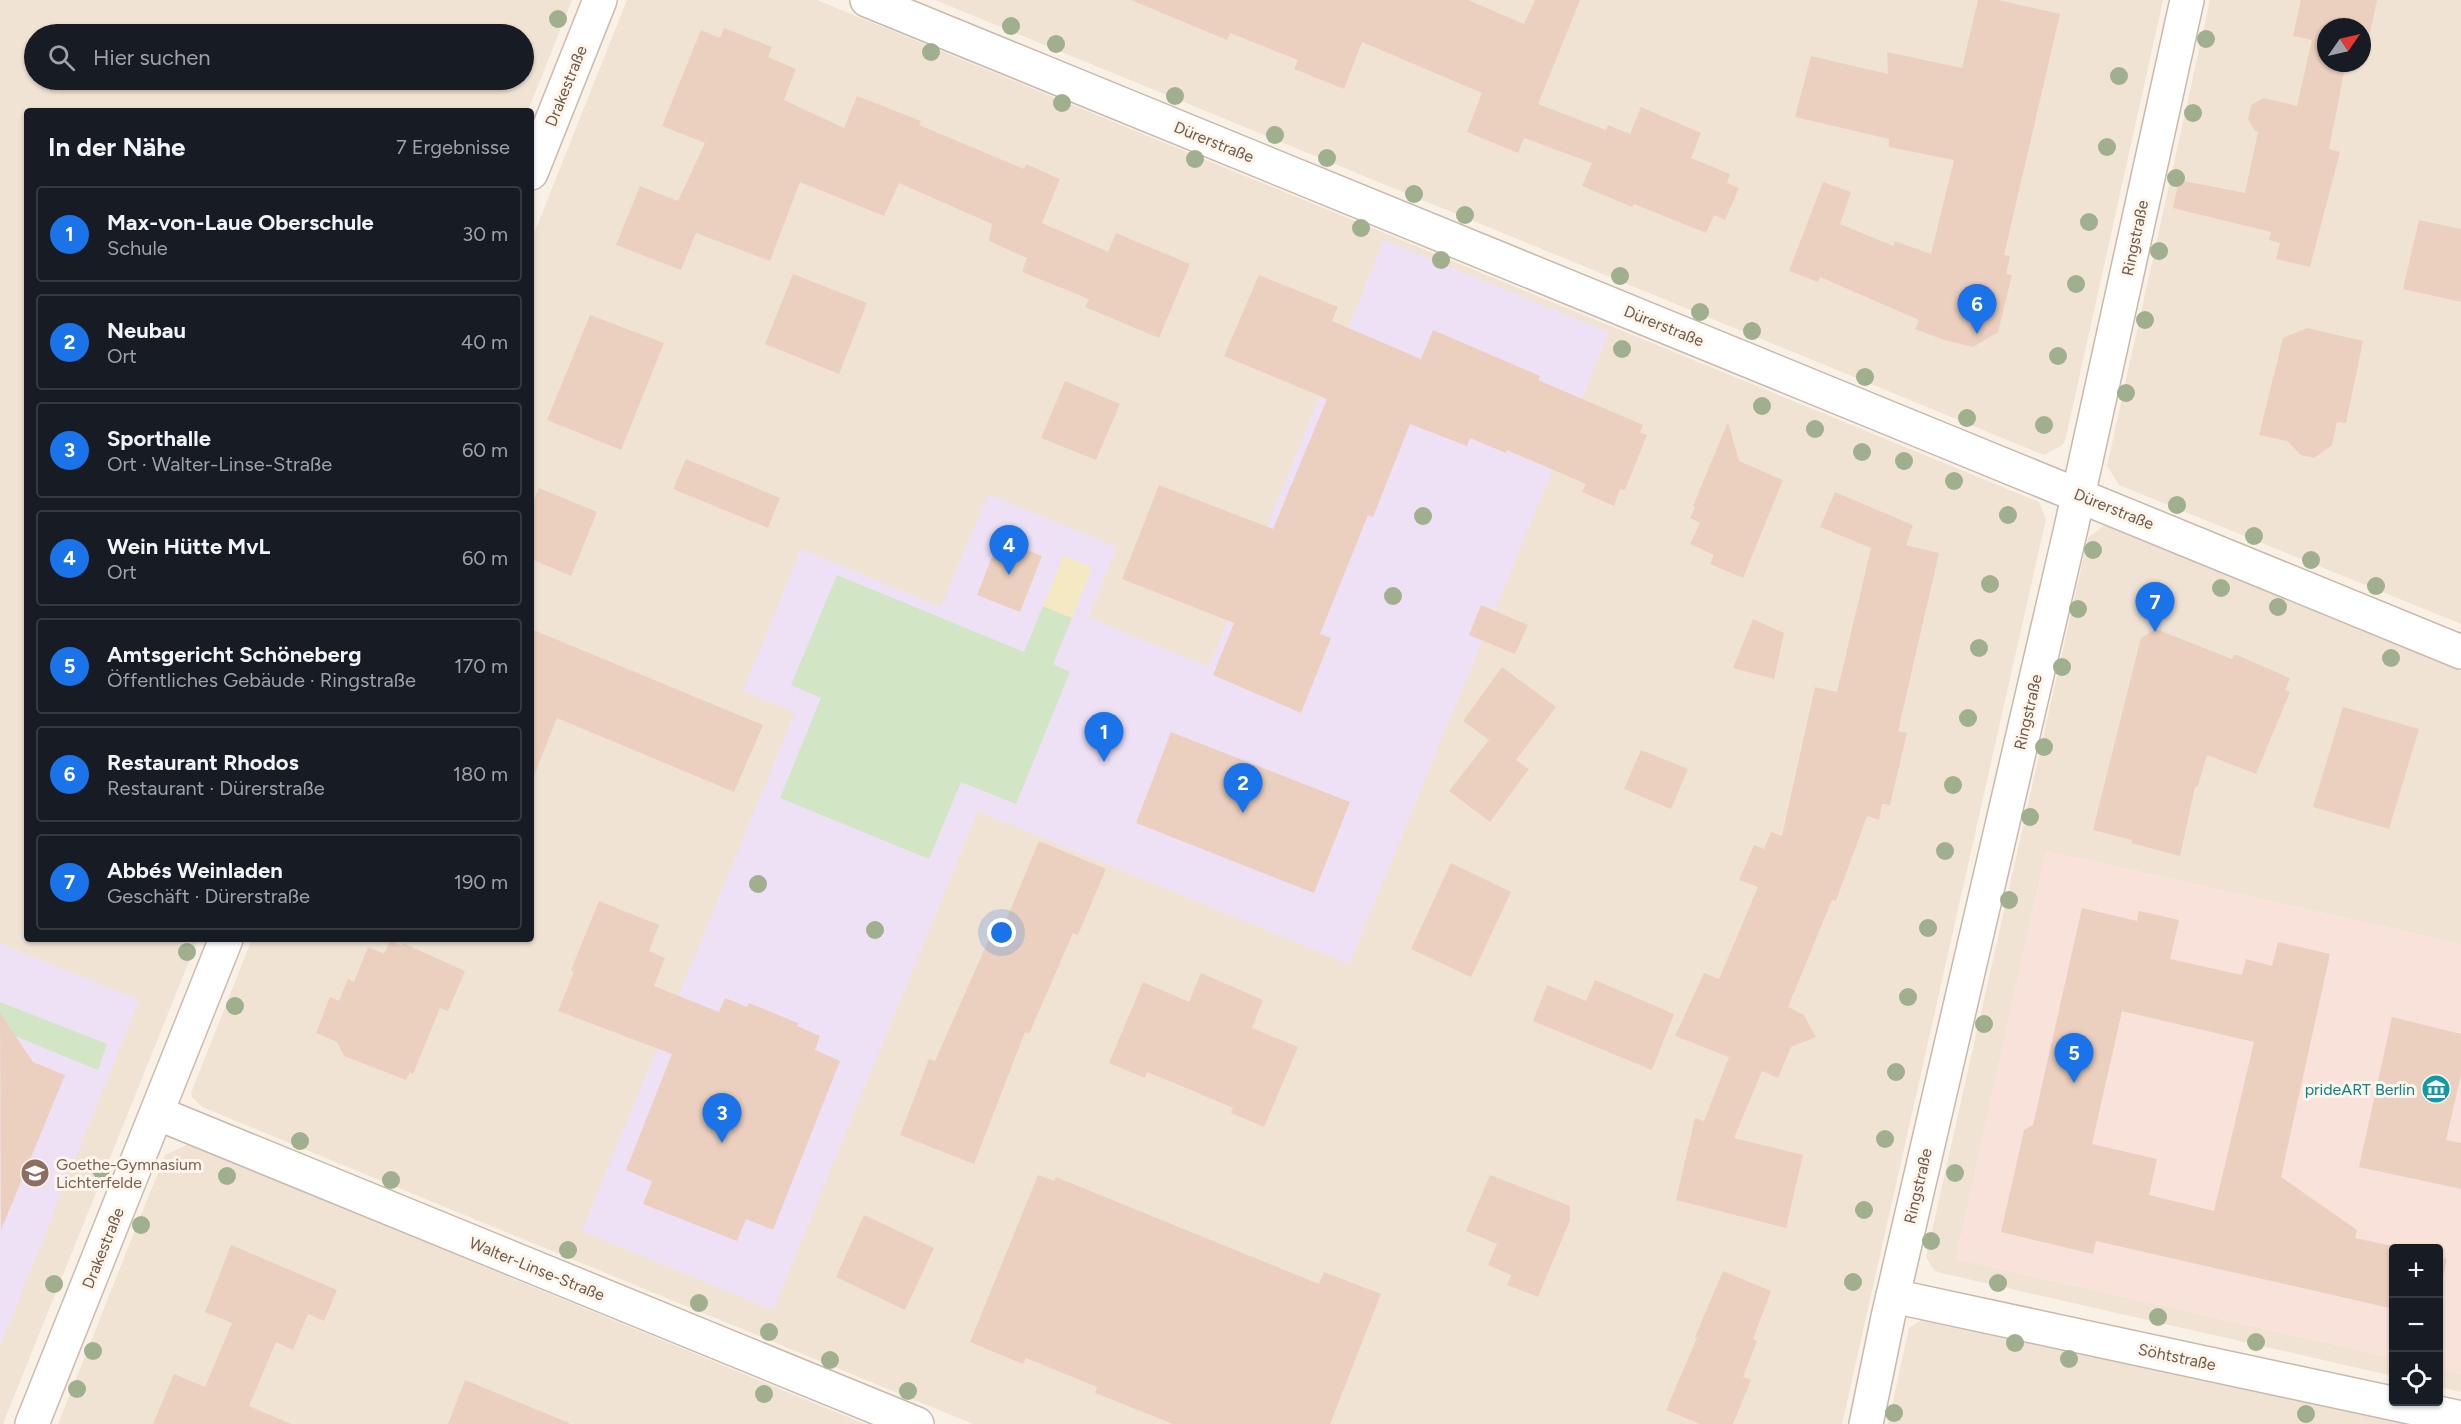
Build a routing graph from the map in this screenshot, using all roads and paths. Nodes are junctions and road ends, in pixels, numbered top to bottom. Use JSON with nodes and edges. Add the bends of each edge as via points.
{"nodes":[{"id":1,"x":600,"y":0,"type":"edge"},
{"id":2,"x":867,"y":0,"type":"edge"},
{"id":3,"x":2187,"y":0,"type":"edge"},
{"id":4,"x":534,"y":165,"type":"edge"},
{"id":5,"x":2078,"y":495,"type":"junction"},
{"id":6,"x":2461,"y":651,"type":"edge"},
{"id":7,"x":225,"y":942,"type":"edge"},
{"id":8,"x":157,"y":1113,"type":"junction"},
{"id":9,"x":1893,"y":1296,"type":"junction"},
{"id":10,"x":2461,"y":1418,"type":"edge"},
{"id":11,"x":32,"y":1424,"type":"edge"},
{"id":12,"x":917,"y":1424,"type":"edge"},
{"id":13,"x":1866,"y":1424,"type":"edge"}],
"edges":[{"from":1,"to":4,"type":"street","name":"Drakestraße"},
{"from":2,"to":5,"type":"street","name":"Dürerstraße"},
{"from":3,"to":5,"type":"street","name":"Ringstraße"},
{"from":5,"to":6,"type":"street","name":"Dürerstraße"},
{"from":5,"to":9,"type":"street","name":"Ringstraße"},
{"from":7,"to":8,"type":"street","name":"Drakestraße"},
{"from":8,"to":11,"type":"street","name":"Drakestraße"},
{"from":8,"to":12,"type":"street","name":"Walter-Linse-Straße"},
{"from":9,"to":10,"type":"street","name":"Söhtstraße"},
{"from":9,"to":13,"type":"street","name":"Ringstraße"}]}
